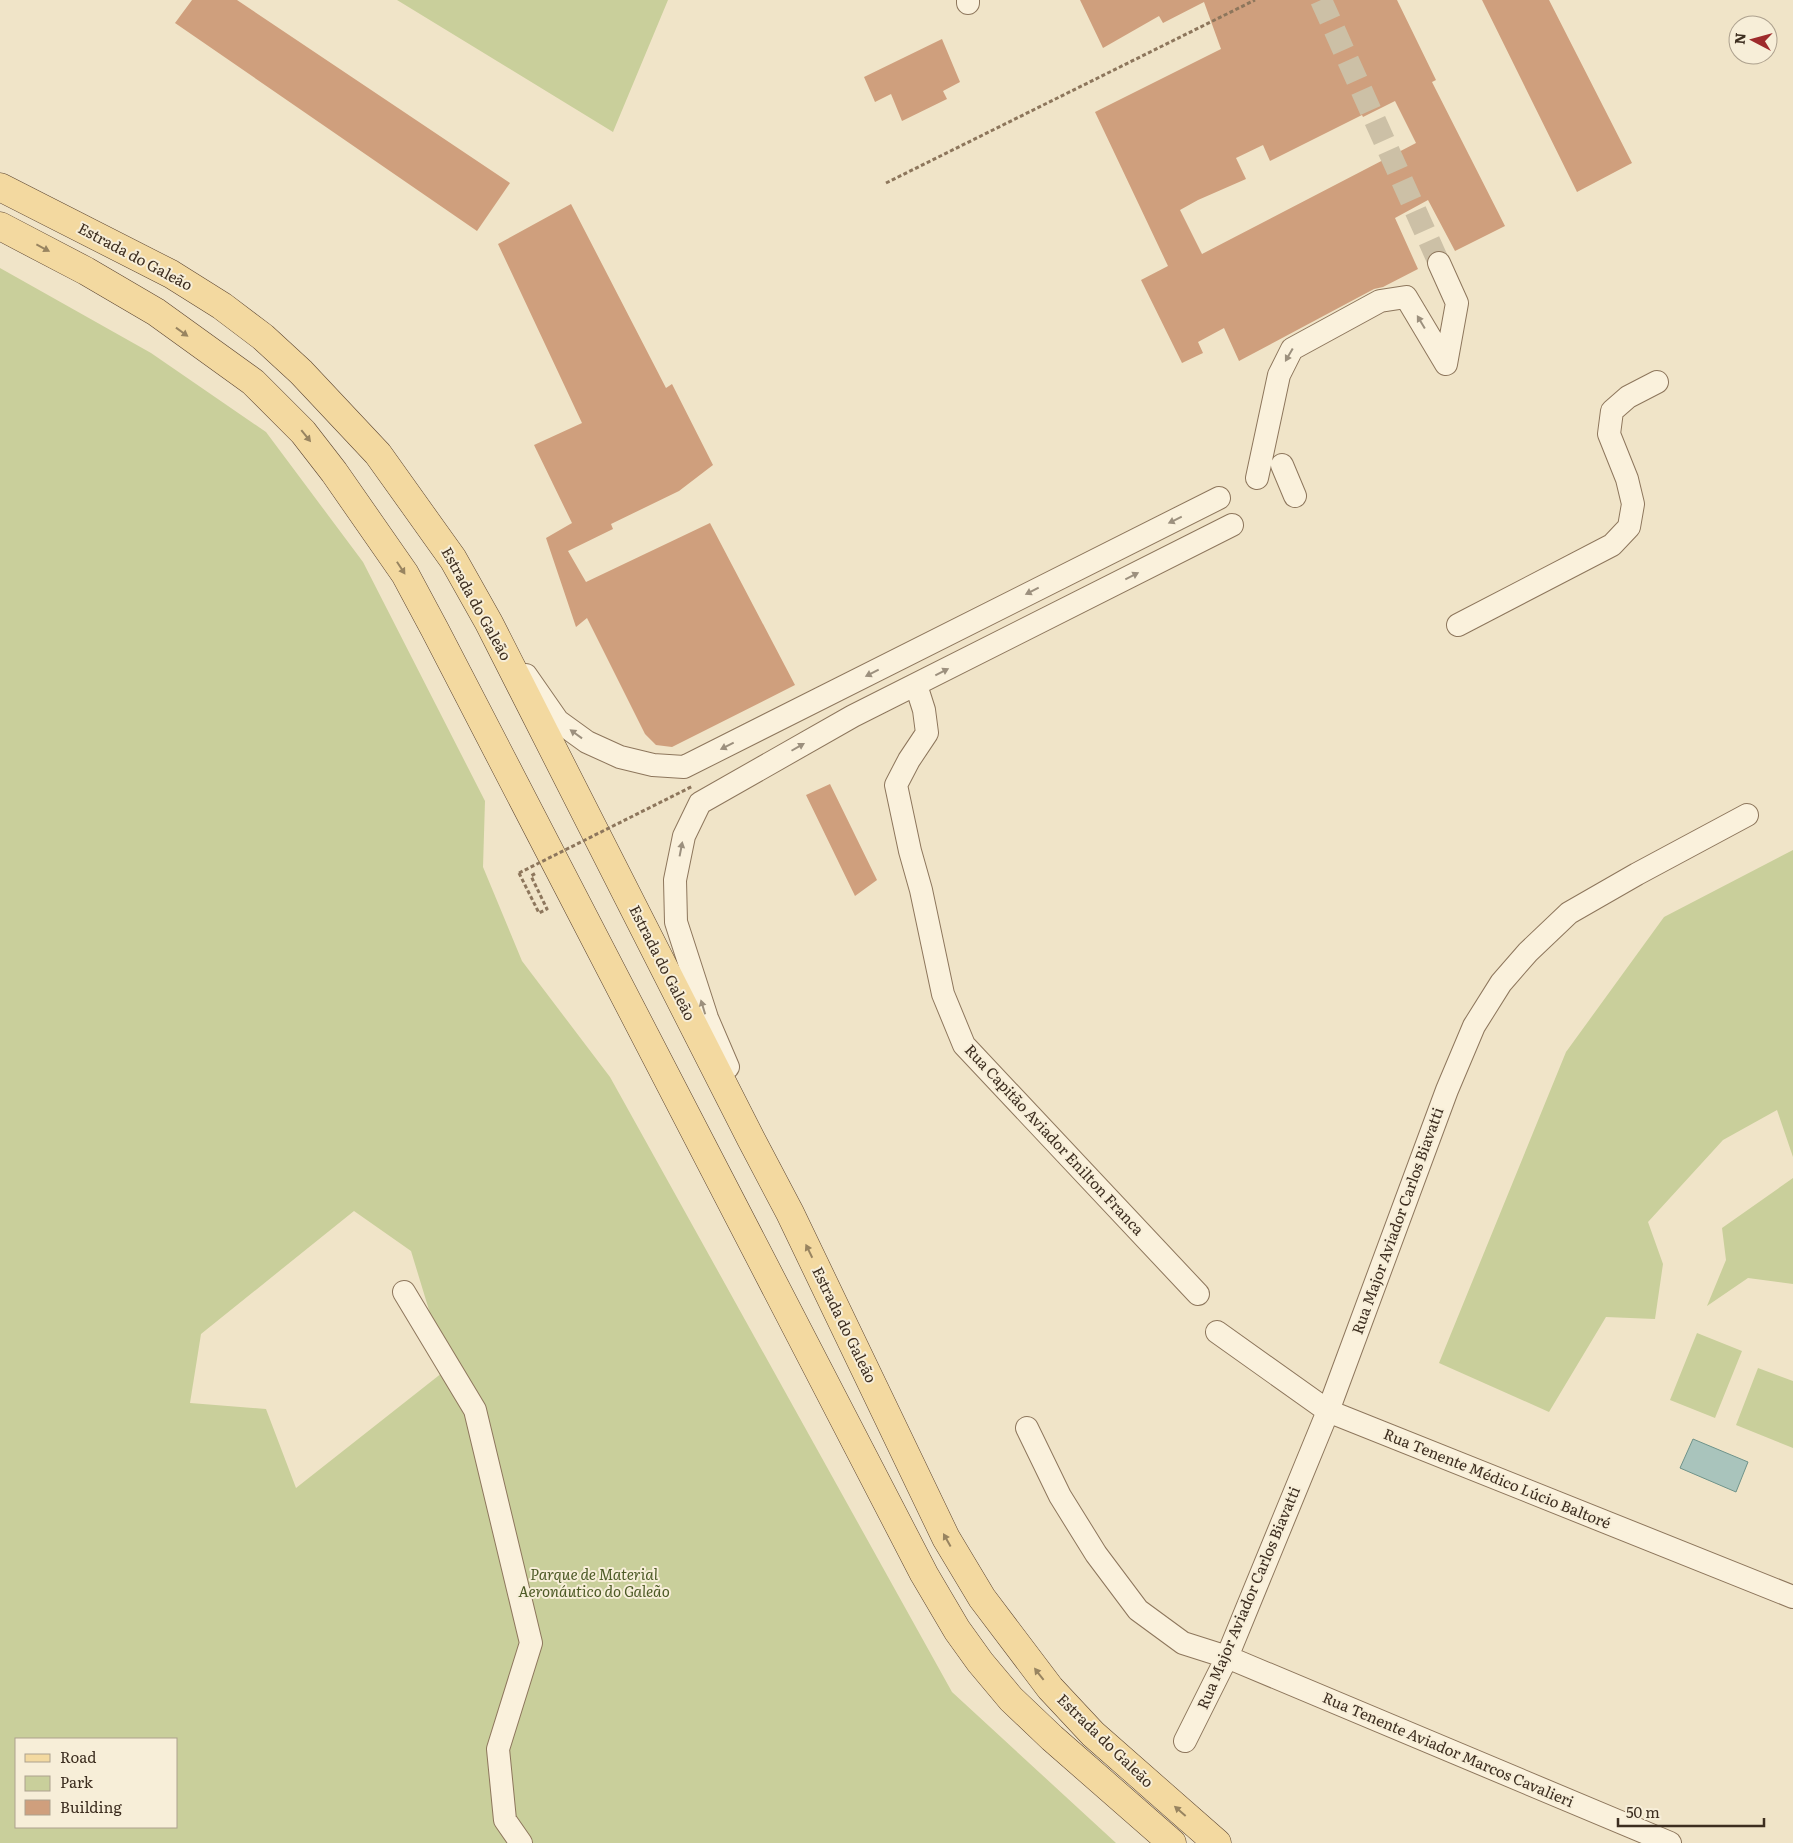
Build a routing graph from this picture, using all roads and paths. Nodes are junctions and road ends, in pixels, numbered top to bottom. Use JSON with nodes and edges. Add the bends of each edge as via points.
{"nodes":[{"id":1,"x":1255,"y":0,"type":"edge"},
{"id":2,"x":886,"y":183,"type":"dead end"},
{"id":3,"x":0,"y":187,"type":"edge"},
{"id":4,"x":0,"y":226,"type":"edge"},
{"id":5,"x":1439,"y":263,"type":"tunnel mouth"},
{"id":6,"x":1657,"y":382,"type":"dead end"},
{"id":7,"x":1282,"y":465,"type":"dead end"},
{"id":8,"x":1257,"y":478,"type":"dead end"},
{"id":9,"x":1295,"y":496,"type":"dead end"},
{"id":10,"x":1219,"y":498,"type":"dead end"},
{"id":11,"x":1232,"y":525,"type":"dead end"},
{"id":12,"x":489,"y":623,"type":"junction"},
{"id":13,"x":1458,"y":625,"type":"dead end"},
{"id":14,"x":916,"y":685,"type":"junction"},
{"id":15,"x":693,"y":786,"type":"dead end"},
{"id":16,"x":1747,"y":815,"type":"dead end"},
{"id":17,"x":531,"y":876,"type":"dead end"},
{"id":18,"x":790,"y":1212,"type":"junction"},
{"id":19,"x":404,"y":1292,"type":"dead end"},
{"id":20,"x":1198,"y":1294,"type":"dead end"},
{"id":21,"x":1217,"y":1332,"type":"dead end"},
{"id":22,"x":1328,"y":1411,"type":"junction"},
{"id":23,"x":1027,"y":1428,"type":"dead end"},
{"id":24,"x":1793,"y":1597,"type":"edge"},
{"id":25,"x":1227,"y":1657,"type":"junction"},
{"id":26,"x":1186,"y":1741,"type":"dead end"},
{"id":27,"x":521,"y":1843,"type":"edge"},
{"id":28,"x":1172,"y":1843,"type":"edge"},
{"id":29,"x":1217,"y":1843,"type":"edge"},
{"id":30,"x":1670,"y":1843,"type":"edge"}],
"edges":[{"from":1,"to":2,"type":"path"},
{"from":3,"to":12,"type":"main road","name":"Estrada do Galeão","via":[[171,274],[222,306],[263,338],[378,454],[453,559]]},
{"from":4,"to":28,"type":"main road","name":"Estrada do Galeão","one_way":true,"via":[[156,312],[253,382],[303,432],[369,521],[405,574],[435,630],[919,1566],[957,1630],[1011,1699]]},
{"from":5,"to":8,"type":"street","one_way":true,"via":[[1457,303],[1446,364],[1406,297],[1380,301],[1292,348],[1279,375]]},
{"from":6,"to":13,"type":"street","via":[[1628,397],[1612,411],[1609,434],[1633,504],[1629,528],[1612,546]]},
{"from":7,"to":9,"type":"street"},
{"from":10,"to":12,"type":"street","one_way":true,"via":[[684,767],[653,766],[620,757],[587,742],[558,720]]},
{"from":14,"to":11,"type":"street","one_way":true},
{"from":12,"to":18,"type":"main road","name":"Estrada do Galeão"},
{"from":18,"to":14,"type":"street","one_way":true,"via":[[707,1018],[676,922],[675,880],[684,836],[700,803],[853,716]]},
{"from":14,"to":20,"type":"street","name":"Rua Capitão Aviador Enilton Franca","via":[[927,733],[896,785],[943,994],[964,1045]]},
{"from":15,"to":17,"type":"path","bridge":true,"via":[[519,873],[538,913],[547,909]]},
{"from":16,"to":22,"type":"street","name":"Rua Major Aviador Carlos Biavatti","via":[[1569,913],[1501,983],[1474,1026],[1447,1090]]},
{"from":29,"to":18,"type":"main road","name":"Estrada do Galeão","one_way":true,"via":[[1093,1734],[1050,1688],[982,1598],[946,1538]]},
{"from":19,"to":27,"type":"street","via":[[475,1410],[531,1643],[498,1749],[505,1820]]},
{"from":21,"to":22,"type":"street","name":"Rua Tenente Médico Lúcio Baltoré"},
{"from":22,"to":24,"type":"street","name":"Rua Tenente Médico Lúcio Baltoré"},
{"from":22,"to":25,"type":"street","name":"Rua Major Aviador Carlos Biavatti"},
{"from":23,"to":25,"type":"street","name":"Rua Tenente Aviador Marcos Cavalieri","via":[[1060,1496],[1096,1554],[1138,1610],[1183,1643]]},
{"from":25,"to":26,"type":"street","name":"Rua Major Aviador Carlos Biavatti"},
{"from":25,"to":30,"type":"street","name":"Rua Tenente Aviador Marcos Cavalieri"}]}
